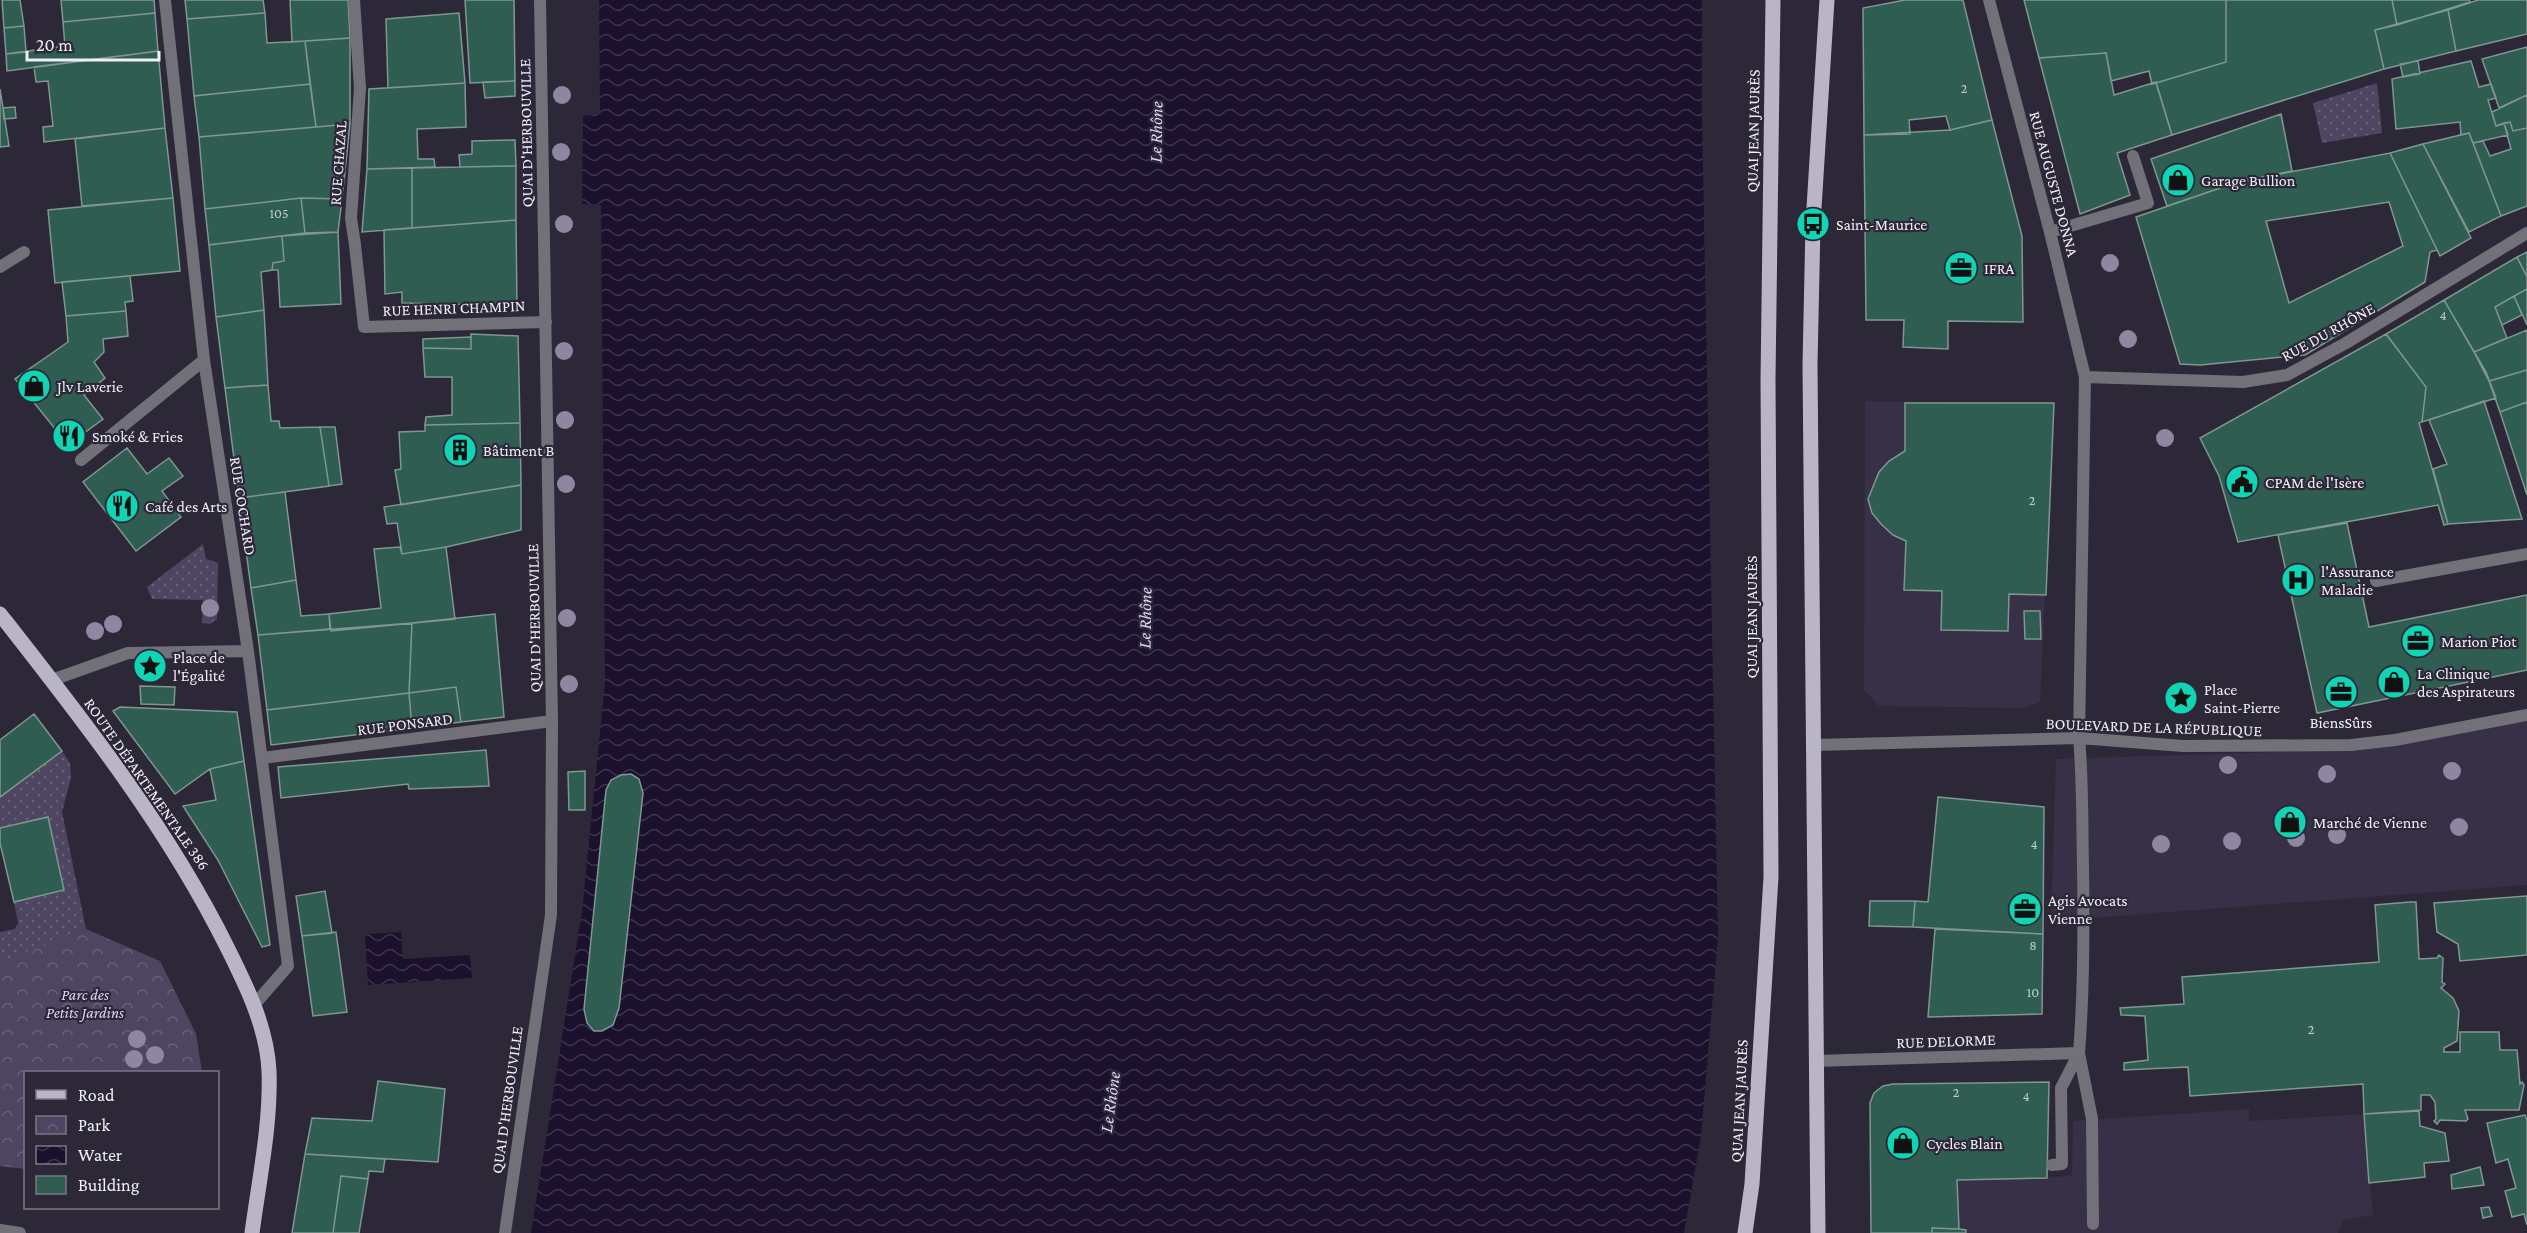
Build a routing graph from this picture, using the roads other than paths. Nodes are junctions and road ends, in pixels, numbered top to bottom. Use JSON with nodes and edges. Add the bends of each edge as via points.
{"nodes":[{"id":1,"x":165,"y":0,"type":"edge"},
{"id":2,"x":354,"y":0,"type":"edge"},
{"id":3,"x":540,"y":0,"type":"edge"},
{"id":4,"x":1773,"y":0,"type":"edge"},
{"id":5,"x":1827,"y":0,"type":"edge"},
{"id":6,"x":1989,"y":0,"type":"edge"},
{"id":7,"x":2133,"y":156,"type":"dead end"},
{"id":8,"x":2050,"y":232,"type":"junction"},
{"id":9,"x":2527,"y":233,"type":"edge"},
{"id":10,"x":24,"y":252,"type":"dead end"},
{"id":11,"x":0,"y":267,"type":"edge"},
{"id":12,"x":546,"y":322,"type":"junction"},
{"id":13,"x":364,"y":327,"type":"joint"},
{"id":14,"x":204,"y":360,"type":"junction"},
{"id":15,"x":2085,"y":377,"type":"junction"},
{"id":16,"x":81,"y":460,"type":"dead end"},
{"id":17,"x":2527,"y":554,"type":"edge"},
{"id":18,"x":2376,"y":581,"type":"dead end"},
{"id":19,"x":0,"y":614,"type":"edge"},
{"id":20,"x":248,"y":651,"type":"junction"},
{"id":21,"x":52,"y":680,"type":"junction"},
{"id":22,"x":2527,"y":715,"type":"edge"},
{"id":23,"x":552,"y":721,"type":"junction"},
{"id":24,"x":2079,"y":738,"type":"junction"},
{"id":25,"x":1814,"y":745,"type":"junction"},
{"id":26,"x":262,"y":759,"type":"junction"},
{"id":27,"x":254,"y":1005,"type":"junction"},
{"id":28,"x":2079,"y":1053,"type":"junction"},
{"id":29,"x":1815,"y":1061,"type":"junction"},
{"id":30,"x":2052,"y":1165,"type":"dead end"},
{"id":31,"x":2093,"y":1224,"type":"dead end"},
{"id":32,"x":0,"y":1230,"type":"edge"},
{"id":33,"x":20,"y":1233,"type":"edge"},
{"id":34,"x":252,"y":1233,"type":"edge"},
{"id":35,"x":505,"y":1233,"type":"edge"},
{"id":36,"x":1745,"y":1233,"type":"edge"},
{"id":37,"x":1818,"y":1233,"type":"edge"}],
"edges":[{"from":1,"to":14,"type":"street","name":"RUE COCHARD"},
{"from":2,"to":13,"type":"street","name":"RUE CHAZAL","via":[[360,88],[351,218]]},
{"from":3,"to":12,"type":"street","name":"QUAI D'HERBOUVILLE"},
{"from":4,"to":36,"type":"main road","name":"QUAI JEAN JAURÈS","via":[[1768,380],[1771,877],[1752,1184]]},
{"from":5,"to":25,"type":"main road","via":[[1809,365]]},
{"from":6,"to":8,"type":"street","name":"RUE AUGUSTE DONNA"},
{"from":7,"to":8,"type":"street","via":[[2148,203]]},
{"from":8,"to":15,"type":"street","name":"RUE AUGUSTE DONNA"},
{"from":9,"to":15,"type":"street","name":"RUE DU RHÔNE","via":[[2287,375],[2243,381]]},
{"from":10,"to":11,"type":"street"},
{"from":12,"to":13,"type":"street","name":"RUE HENRI CHAMPIN"},
{"from":12,"to":23,"type":"street","name":"QUAI D'HERBOUVILLE"},
{"from":14,"to":16,"type":"street"},
{"from":14,"to":20,"type":"street","name":"RUE COCHARD"},
{"from":15,"to":24,"type":"street"},
{"from":17,"to":18,"type":"street"},
{"from":19,"to":21,"type":"main road","name":"ROUTE DÉPARTEMENTALE 386"},
{"from":20,"to":21,"type":"street","via":[[128,653]]},
{"from":20,"to":26,"type":"street","name":"RUE COCHARD"},
{"from":21,"to":27,"type":"main road","name":"ROUTE DÉPARTEMENTALE 386","via":[[164,835],[214,921]]},
{"from":22,"to":24,"type":"street","name":"BOULEVARD DE LA RÉPUBLIQUE","via":[[2351,745],[2183,746]]},
{"from":23,"to":26,"type":"street","name":"RUE PONSARD"},
{"from":23,"to":35,"type":"street","name":"QUAI D'HERBOUVILLE","via":[[551,915]]},
{"from":24,"to":25,"type":"street","name":"BOULEVARD DE LA RÉPUBLIQUE"},
{"from":24,"to":28,"type":"street","via":[[2084,920]]},
{"from":25,"to":29,"type":"main road"},
{"from":26,"to":27,"type":"street","name":"RUE COCHARD","via":[[288,966]]},
{"from":27,"to":34,"type":"main road","name":"ROUTE DÉPARTEMENTALE 386","via":[[269,1070],[267,1123]]},
{"from":28,"to":29,"type":"street","name":"RUE DELORME"},
{"from":28,"to":30,"type":"street","via":[[2061,1088],[2062,1164]]},
{"from":28,"to":31,"type":"street","via":[[2092,1119]]},
{"from":29,"to":37,"type":"main road"},
{"from":32,"to":33,"type":"street"}]}
